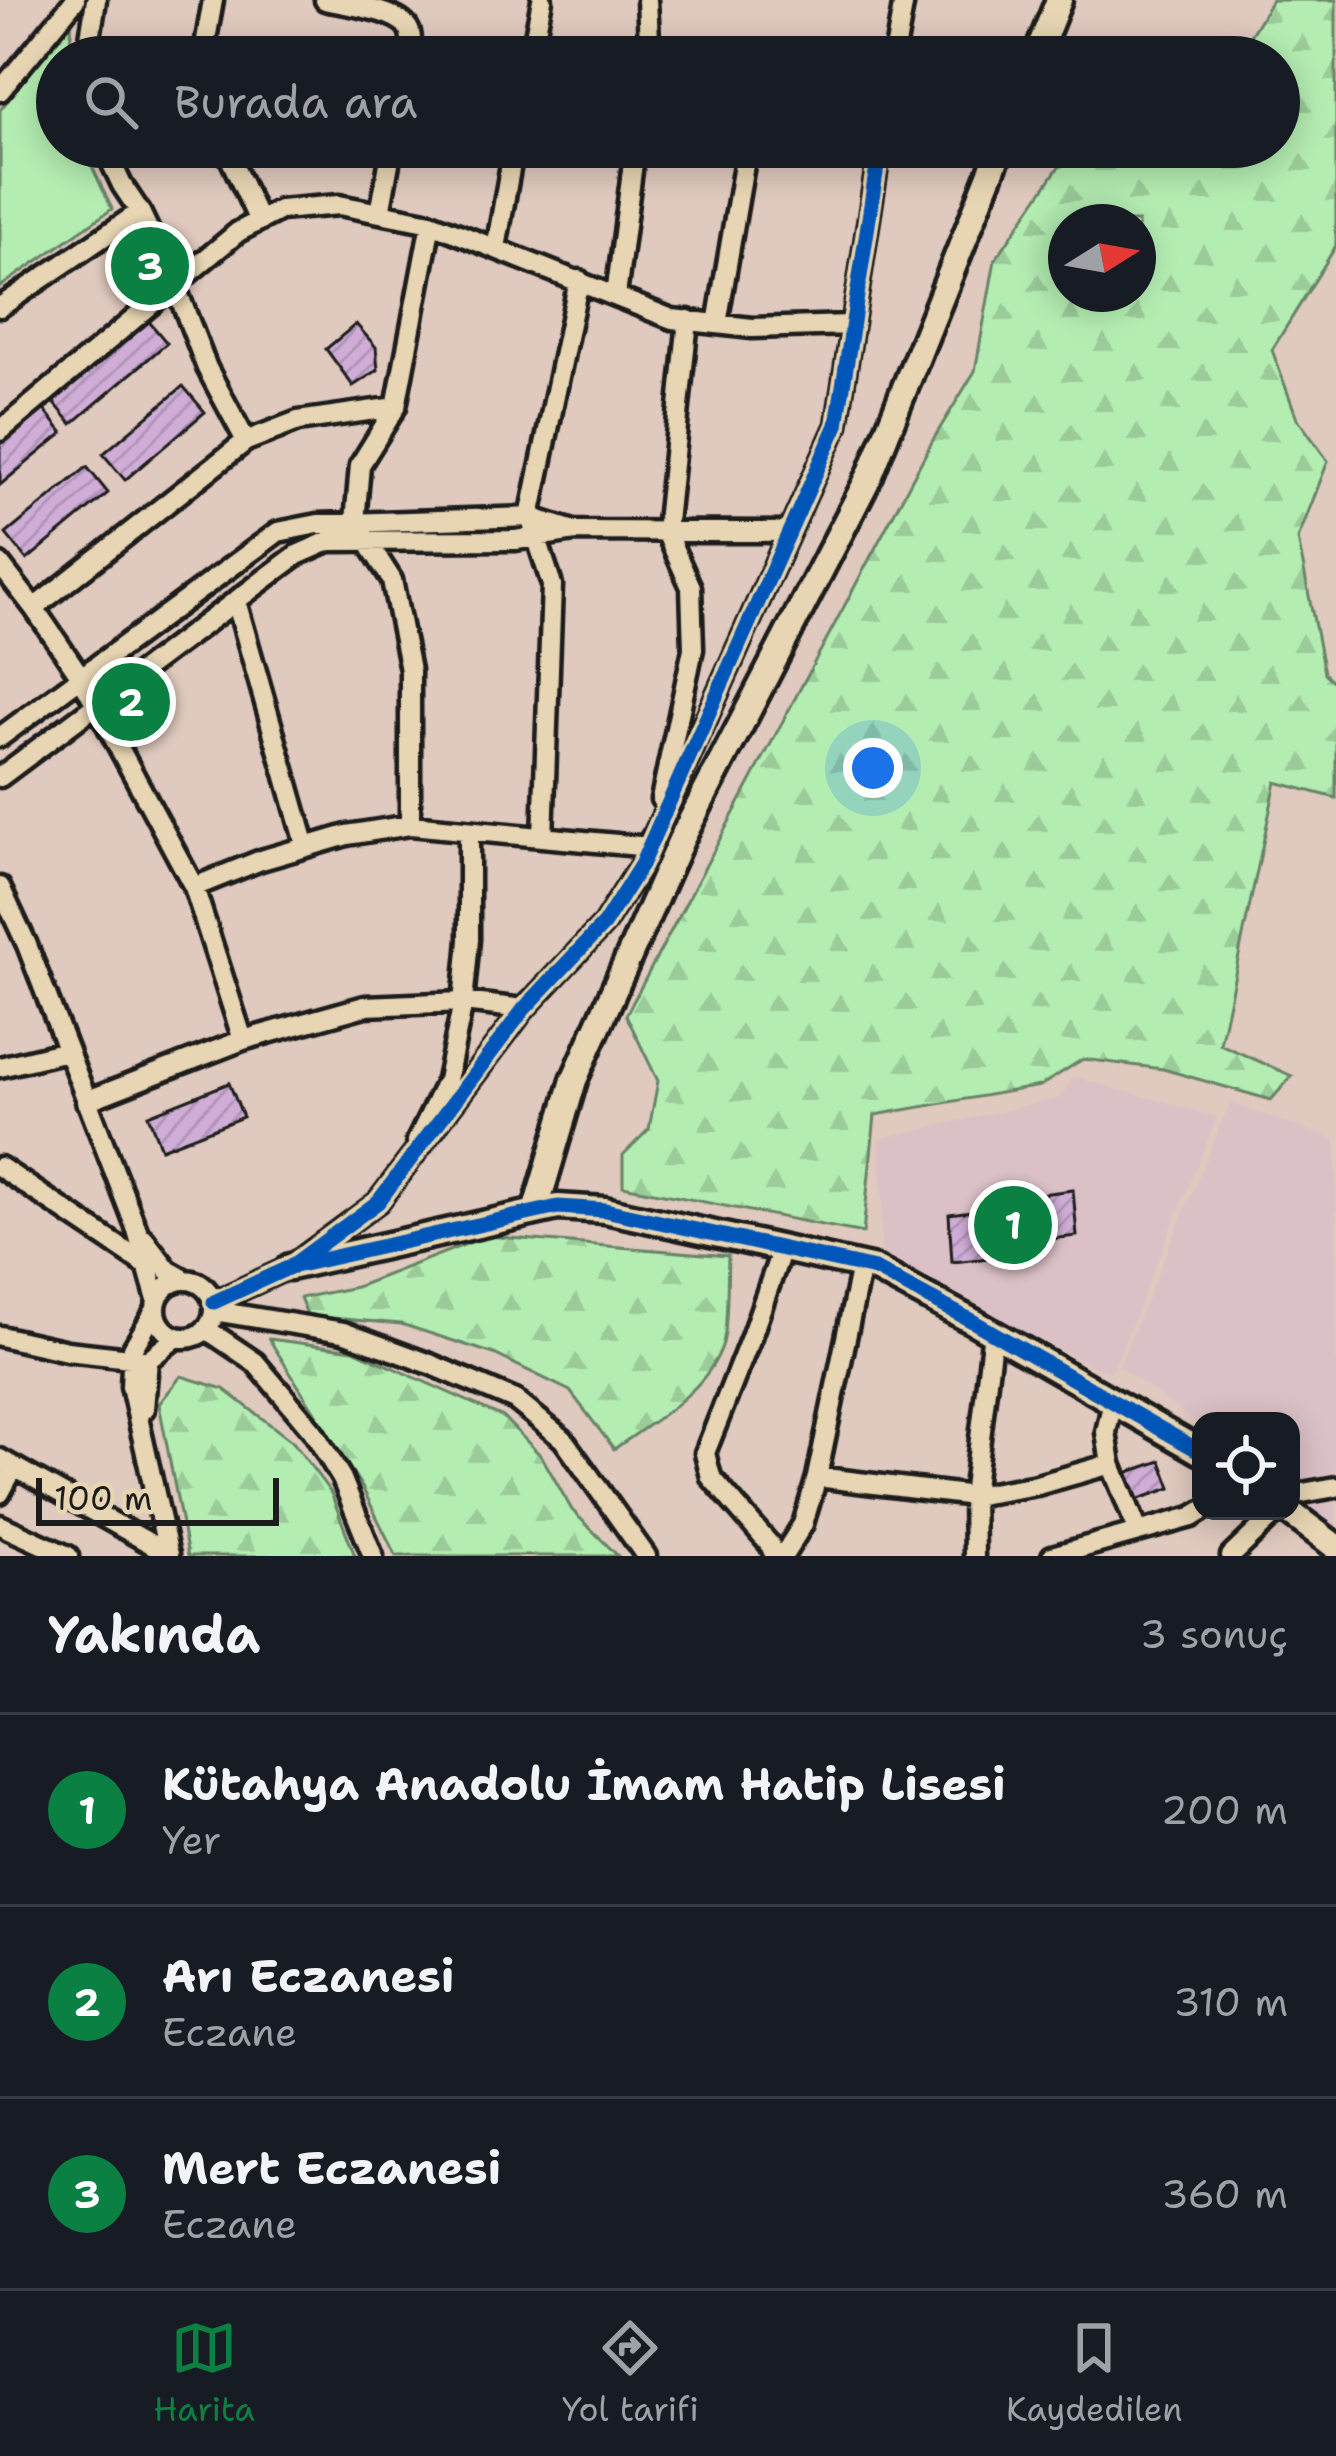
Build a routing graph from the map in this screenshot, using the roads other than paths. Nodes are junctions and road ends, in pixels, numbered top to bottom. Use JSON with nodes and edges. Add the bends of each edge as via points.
{"nodes":[{"id":1,"x":75,"y":0,"type":"edge"},
{"id":2,"x":96,"y":0,"type":"edge"},
{"id":3,"x":212,"y":0,"type":"edge"},
{"id":4,"x":327,"y":0,"type":"edge"},
{"id":5,"x":542,"y":0,"type":"edge"},
{"id":6,"x":647,"y":0,"type":"edge"},
{"id":7,"x":904,"y":0,"type":"edge"},
{"id":8,"x":1059,"y":0,"type":"edge"},
{"id":9,"x":45,"y":36,"type":"edge"},
{"id":10,"x":90,"y":36,"type":"edge"},
{"id":11,"x":206,"y":36,"type":"edge"},
{"id":12,"x":410,"y":36,"type":"edge"},
{"id":13,"x":535,"y":36,"type":"edge"},
{"id":14,"x":649,"y":36,"type":"edge"},
{"id":15,"x":898,"y":36,"type":"edge"},
{"id":16,"x":1044,"y":36,"type":"edge"},
{"id":17,"x":36,"y":47,"type":"edge"},
{"id":18,"x":0,"y":91,"type":"edge"},
{"id":19,"x":114,"y":168,"type":"edge"},
{"id":20,"x":235,"y":168,"type":"edge"},
{"id":21,"x":388,"y":168,"type":"edge"},
{"id":22,"x":510,"y":168,"type":"edge"},
{"id":23,"x":632,"y":168,"type":"edge"},
{"id":24,"x":743,"y":168,"type":"edge"},
{"id":25,"x":876,"y":168,"type":"edge"},
{"id":26,"x":992,"y":168,"type":"edge"},
{"id":27,"x":140,"y":212,"type":"junction"},
{"id":28,"x":380,"y":213,"type":"junction"},
{"id":29,"x":259,"y":221,"type":"junction"},
{"id":30,"x":431,"y":223,"type":"junction"},
{"id":31,"x":496,"y":248,"type":"junction"},
{"id":32,"x":579,"y":280,"type":"junction"},
{"id":33,"x":175,"y":285,"type":"junction"},
{"id":34,"x":616,"y":296,"type":"junction"},
{"id":35,"x":0,"y":307,"type":"edge"},
{"id":36,"x":688,"y":320,"type":"junction"},
{"id":37,"x":717,"y":324,"type":"junction"},
{"id":38,"x":850,"y":325,"type":"junction"},
{"id":39,"x":397,"y":407,"type":"junction"},
{"id":40,"x":0,"y":431,"type":"edge"},
{"id":41,"x":246,"y":441,"type":"junction"},
{"id":42,"x":530,"y":517,"type":"junction"},
{"id":43,"x":355,"y":522,"type":"junction"},
{"id":44,"x":575,"y":531,"type":"junction"},
{"id":45,"x":666,"y":532,"type":"junction"},
{"id":46,"x":790,"y":532,"type":"junction"},
{"id":47,"x":537,"y":537,"type":"junction"},
{"id":48,"x":365,"y":541,"type":"junction"},
{"id":49,"x":0,"y":564,"type":"edge"},
{"id":50,"x":236,"y":601,"type":"junction"},
{"id":51,"x":34,"y":608,"type":"junction"},
{"id":52,"x":81,"y":677,"type":"junction"},
{"id":53,"x":97,"y":706,"type":"junction"},
{"id":54,"x":0,"y":737,"type":"edge"},
{"id":55,"x":0,"y":777,"type":"edge"},
{"id":56,"x":410,"y":825,"type":"junction"},
{"id":57,"x":469,"y":831,"type":"junction"},
{"id":58,"x":543,"y":837,"type":"junction"},
{"id":59,"x":306,"y":847,"type":"junction"},
{"id":60,"x":650,"y":847,"type":"junction"},
{"id":61,"x":194,"y":886,"type":"junction"},
{"id":62,"x":0,"y":887,"type":"edge"},
{"id":63,"x":464,"y":1002,"type":"junction"},
{"id":64,"x":524,"y":1009,"type":"junction"},
{"id":65,"x":243,"y":1040,"type":"junction"},
{"id":66,"x":67,"y":1051,"type":"junction"},
{"id":67,"x":2,"y":1065,"type":"edge"},
{"id":68,"x":86,"y":1101,"type":"junction"},
{"id":69,"x":408,"y":1164,"type":"junction"},
{"id":70,"x":0,"y":1167,"type":"edge"},
{"id":71,"x":535,"y":1212,"type":"junction"},
{"id":72,"x":137,"y":1230,"type":"junction"},
{"id":73,"x":782,"y":1249,"type":"junction"},
{"id":74,"x":146,"y":1265,"type":"junction"},
{"id":75,"x":861,"y":1266,"type":"junction"},
{"id":76,"x":290,"y":1267,"type":"junction"},
{"id":77,"x":204,"y":1301,"type":"junction"},
{"id":78,"x":156,"y":1305,"type":"junction"},
{"id":79,"x":993,"y":1332,"type":"junction"},
{"id":80,"x":0,"y":1336,"type":"edge"},
{"id":81,"x":177,"y":1337,"type":"junction"},
{"id":82,"x":140,"y":1359,"type":"junction"},
{"id":83,"x":1113,"y":1401,"type":"junction"},
{"id":84,"x":1192,"y":1447,"type":"edge"},
{"id":85,"x":7,"y":1463,"type":"edge"},
{"id":86,"x":1111,"y":1464,"type":"junction"},
{"id":87,"x":817,"y":1477,"type":"junction"},
{"id":88,"x":1336,"y":1487,"type":"edge"},
{"id":89,"x":0,"y":1493,"type":"edge"},
{"id":90,"x":1300,"y":1493,"type":"edge"},
{"id":91,"x":973,"y":1496,"type":"junction"},
{"id":92,"x":1192,"y":1517,"type":"edge"},
{"id":93,"x":1269,"y":1520,"type":"edge"},
{"id":94,"x":1300,"y":1520,"type":"edge"},
{"id":95,"x":0,"y":1525,"type":"edge"},
{"id":96,"x":1138,"y":1531,"type":"junction"},
{"id":97,"x":1336,"y":1546,"type":"edge"},
{"id":98,"x":169,"y":1555,"type":"edge"},
{"id":99,"x":68,"y":1556,"type":"edge"},
{"id":100,"x":373,"y":1556,"type":"edge"},
{"id":101,"x":646,"y":1556,"type":"edge"},
{"id":102,"x":779,"y":1556,"type":"edge"},
{"id":103,"x":974,"y":1556,"type":"edge"},
{"id":104,"x":1052,"y":1556,"type":"edge"},
{"id":105,"x":1231,"y":1556,"type":"edge"}],
"edges":[{"from":1,"to":9,"type":"street"},
{"from":2,"to":10,"type":"street"},
{"from":3,"to":11,"type":"street"},
{"from":4,"to":12,"type":"street","via":[[394,16]]},
{"from":5,"to":13,"type":"street"},
{"from":6,"to":14,"type":"street"},
{"from":7,"to":15,"type":"street"},
{"from":8,"to":16,"type":"street"},
{"from":17,"to":18,"type":"street"},
{"from":19,"to":27,"type":"street"},
{"from":20,"to":29,"type":"street"},
{"from":21,"to":28,"type":"street"},
{"from":22,"to":31,"type":"street"},
{"from":23,"to":34,"type":"street"},
{"from":24,"to":37,"type":"street"},
{"from":25,"to":38,"type":"street"},
{"from":26,"to":71,"type":"street","via":[[870,475],[681,840],[574,1079]]},
{"from":27,"to":33,"type":"street"},
{"from":27,"to":35,"type":"street"},
{"from":28,"to":29,"type":"street","via":[[339,205],[280,210]]},
{"from":28,"to":30,"type":"street"},
{"from":29,"to":33,"type":"street"},
{"from":30,"to":31,"type":"street"},
{"from":30,"to":39,"type":"street"},
{"from":31,"to":32,"type":"street"},
{"from":32,"to":34,"type":"street"},
{"from":32,"to":42,"type":"street"},
{"from":33,"to":40,"type":"street"},
{"from":33,"to":41,"type":"street"},
{"from":34,"to":36,"type":"street"},
{"from":36,"to":37,"type":"street"},
{"from":36,"to":45,"type":"street"},
{"from":37,"to":38,"type":"street"},
{"from":38,"to":46,"type":"street","via":[[837,425]]},
{"from":39,"to":41,"type":"street","via":[[298,421]]},
{"from":39,"to":43,"type":"street","via":[[360,465]]},
{"from":41,"to":51,"type":"street"},
{"from":42,"to":43,"type":"street"},
{"from":42,"to":44,"type":"street"},
{"from":42,"to":47,"type":"street"},
{"from":43,"to":48,"type":"street"},
{"from":43,"to":52,"type":"street","via":[[278,532]]},
{"from":44,"to":45,"type":"street"},
{"from":44,"to":47,"type":"street"},
{"from":45,"to":46,"type":"street"},
{"from":45,"to":60,"type":"street","via":[[691,587],[693,649]]},
{"from":46,"to":60,"type":"street"},
{"from":47,"to":48,"type":"street"},
{"from":47,"to":58,"type":"street","via":[[552,585]]},
{"from":48,"to":50,"type":"street","via":[[329,541],[297,555]]},
{"from":48,"to":56,"type":"street","via":[[392,580],[410,670]]},
{"from":49,"to":51,"type":"street"},
{"from":50,"to":53,"type":"street"},
{"from":50,"to":59,"type":"street"},
{"from":51,"to":52,"type":"street"},
{"from":52,"to":53,"type":"street"},
{"from":52,"to":54,"type":"street"},
{"from":53,"to":55,"type":"street"},
{"from":53,"to":61,"type":"street"},
{"from":56,"to":57,"type":"street"},
{"from":56,"to":59,"type":"street"},
{"from":57,"to":58,"type":"street"},
{"from":57,"to":63,"type":"street"},
{"from":58,"to":60,"type":"street"},
{"from":59,"to":61,"type":"street"},
{"from":60,"to":64,"type":"street","via":[[604,924]]},
{"from":61,"to":65,"type":"street"},
{"from":62,"to":66,"type":"street"},
{"from":63,"to":64,"type":"street"},
{"from":63,"to":65,"type":"street","via":[[364,1006]]},
{"from":63,"to":69,"type":"street","via":[[447,1080]]},
{"from":64,"to":69,"type":"street"},
{"from":65,"to":68,"type":"street"},
{"from":66,"to":67,"type":"street"},
{"from":66,"to":68,"type":"street"},
{"from":68,"to":72,"type":"street"},
{"from":69,"to":76,"type":"street","via":[[378,1202]]},
{"from":70,"to":74,"type":"street"},
{"from":71,"to":73,"type":"street","via":[[605,1210]]},
{"from":71,"to":76,"type":"street"},
{"from":72,"to":74,"type":"street"},
{"from":72,"to":77,"type":"street"},
{"from":73,"to":75,"type":"street"},
{"from":73,"to":102,"type":"street","via":[[705,1453],[711,1477]]},
{"from":74,"to":78,"type":"street"},
{"from":75,"to":79,"type":"street"},
{"from":75,"to":87,"type":"street"},
{"from":76,"to":77,"type":"street"},
{"from":77,"to":78,"type":"street","via":[[167,1285]]},
{"from":77,"to":81,"type":"street","via":[[193,1337]]},
{"from":77,"to":100,"type":"street","via":[[313,1431]]},
{"from":77,"to":101,"type":"street","via":[[343,1332],[515,1400],[563,1439]]},
{"from":78,"to":81,"type":"street","via":[[162,1326]]},
{"from":78,"to":82,"type":"street","via":[[134,1348]]},
{"from":79,"to":83,"type":"street"},
{"from":79,"to":91,"type":"street"},
{"from":80,"to":82,"type":"street"},
{"from":81,"to":82,"type":"street"},
{"from":82,"to":98,"type":"street","via":[[131,1387]]},
{"from":83,"to":84,"type":"street"},
{"from":83,"to":86,"type":"street","via":[[1106,1432]]},
{"from":85,"to":89,"type":"street"},
{"from":85,"to":98,"type":"street"},
{"from":86,"to":91,"type":"street"},
{"from":86,"to":96,"type":"street"},
{"from":87,"to":91,"type":"street"},
{"from":87,"to":102,"type":"street","via":[[803,1524]]},
{"from":88,"to":90,"type":"street"},
{"from":91,"to":103,"type":"street"},
{"from":92,"to":96,"type":"street"},
{"from":93,"to":105,"type":"street"},
{"from":94,"to":97,"type":"street"},
{"from":95,"to":99,"type":"street"},
{"from":96,"to":104,"type":"street"}]}
